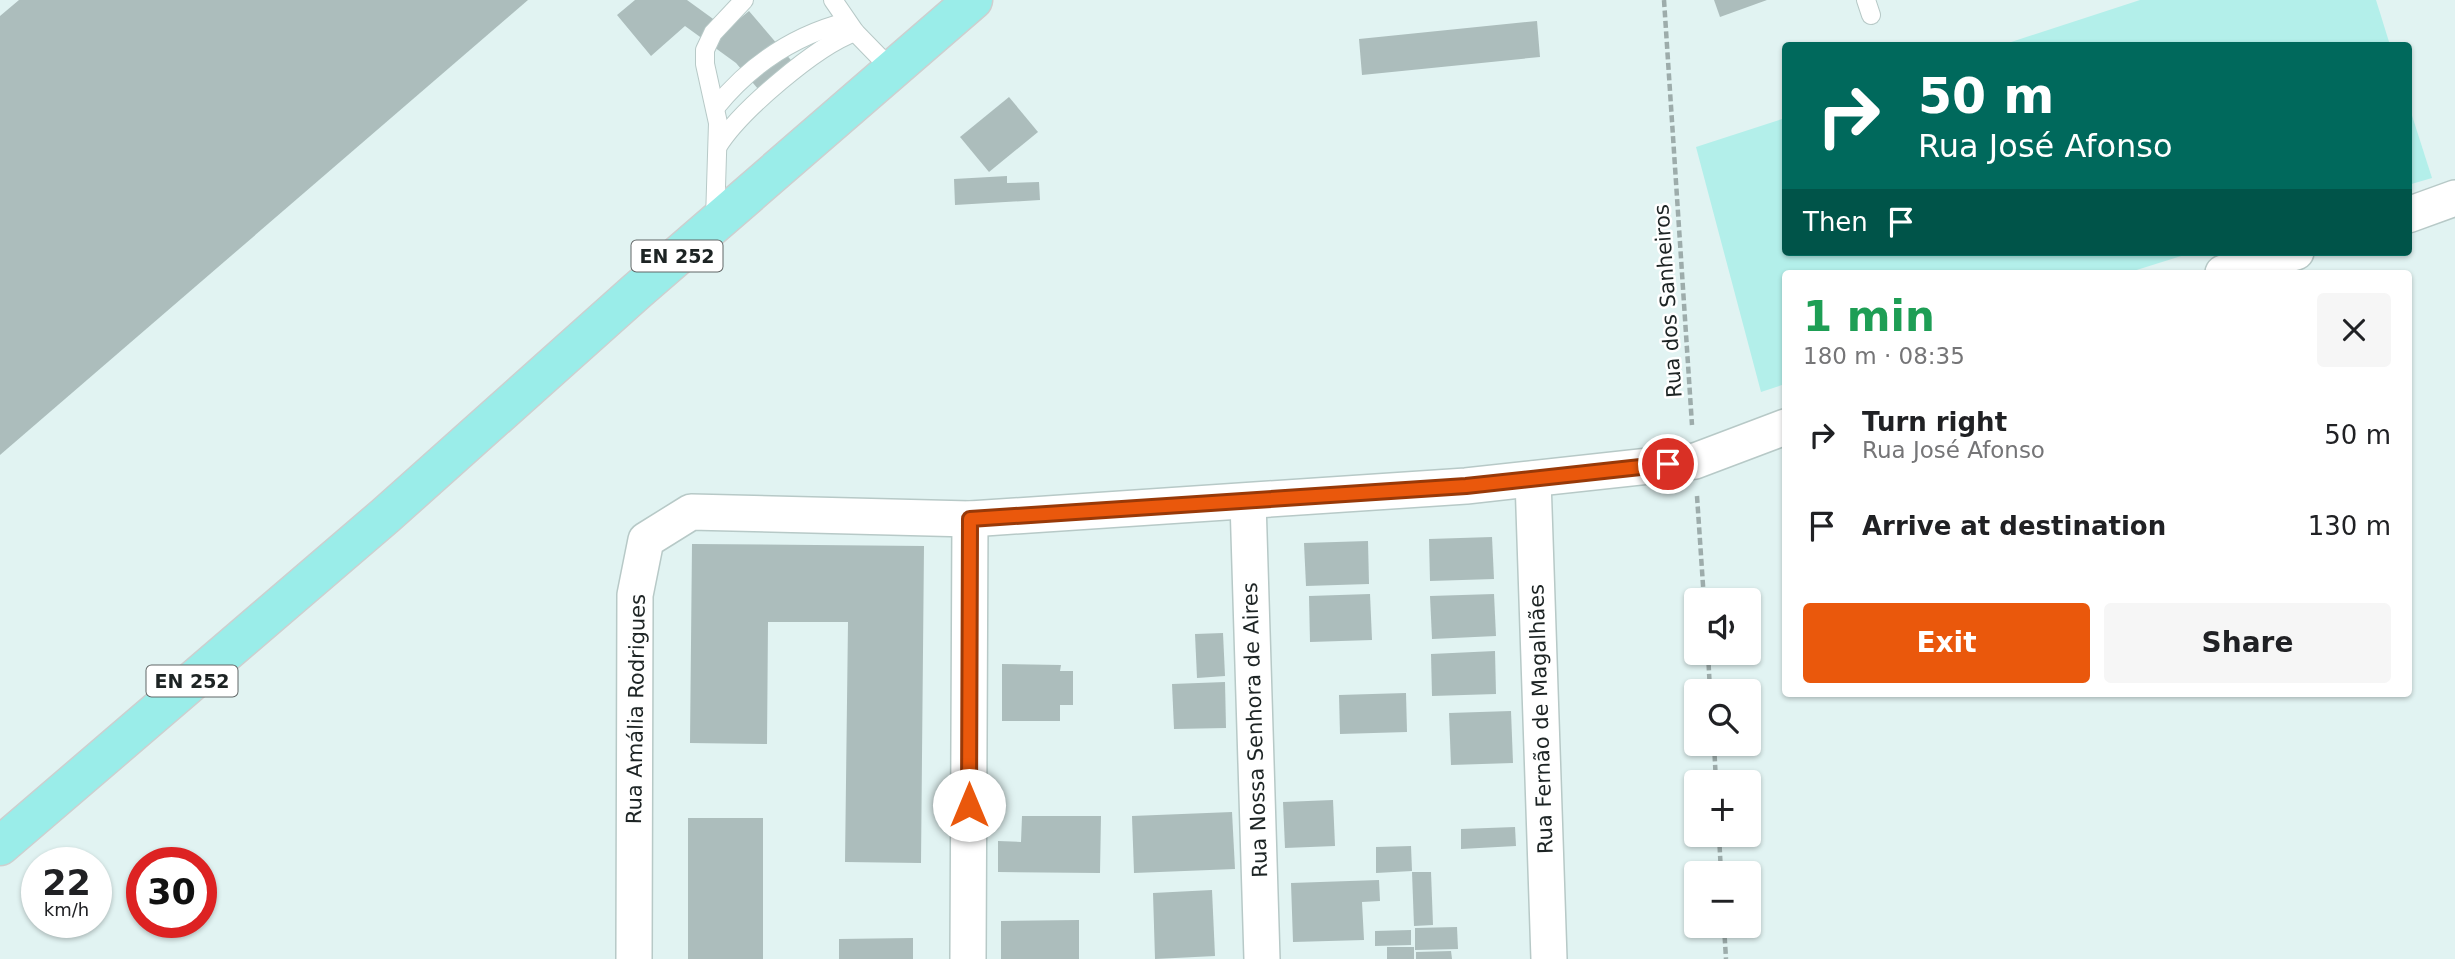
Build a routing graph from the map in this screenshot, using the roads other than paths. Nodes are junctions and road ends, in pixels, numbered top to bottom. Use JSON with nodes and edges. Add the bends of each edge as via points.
{"nodes":[{"id":1,"x":973,"y":0,"type":"edge"},
{"id":2,"x":833,"y":1,"type":"edge"},
{"id":3,"x":745,"y":2,"type":"edge"},
{"id":4,"x":850,"y":27,"type":"junction"},
{"id":5,"x":892,"y":70,"type":"junction"},
{"id":6,"x":716,"y":107,"type":"junction"},
{"id":7,"x":718,"y":146,"type":"junction"},
{"id":8,"x":2455,"y":198,"type":"edge"},
{"id":9,"x":2412,"y":214,"type":"edge"},
{"id":10,"x":715,"y":224,"type":"junction"},
{"id":11,"x":2282,"y":256,"type":"edge"},
{"id":12,"x":2233,"y":270,"type":"edge"},
{"id":13,"x":1782,"y":428,"type":"edge"},
{"id":14,"x":1532,"y":479,"type":"junction"},
{"id":15,"x":1248,"y":501,"type":"junction"},
{"id":16,"x":970,"y":519,"type":"junction"},
{"id":17,"x":0,"y":846,"type":"edge"},
{"id":18,"x":634,"y":959,"type":"edge"},
{"id":19,"x":968,"y":959,"type":"edge"},
{"id":20,"x":1262,"y":959,"type":"edge"},
{"id":21,"x":1549,"y":959,"type":"edge"}],
"edges":[{"from":1,"to":5,"type":"main road","number":"EN 252"},
{"from":2,"to":4,"type":"lane"},
{"from":3,"to":6,"type":"lane","via":[[713,33],[705,50]]},
{"from":4,"to":5,"type":"lane"},
{"from":4,"to":6,"type":"lane","via":[[811,33],[772,53]]},
{"from":4,"to":7,"type":"lane","via":[[787,77],[733,126]]},
{"from":5,"to":10,"type":"main road","number":"EN 252"},
{"from":6,"to":7,"type":"lane"},
{"from":7,"to":10,"type":"lane"},
{"from":8,"to":9,"type":"street"},
{"from":10,"to":17,"type":"main road","number":"EN 252","via":[[385,516]]},
{"from":11,"to":12,"type":"street"},
{"from":13,"to":14,"type":"street","name":"Rua Amália Rodrigues","via":[[1695,461]]},
{"from":14,"to":15,"type":"street","name":"Rua Amália Rodrigues"},
{"from":14,"to":21,"type":"street","name":"Rua Fernão de Magalhães"},
{"from":15,"to":16,"type":"street","name":"Rua Amália Rodrigues"},
{"from":15,"to":20,"type":"street","name":"Rua Nossa Senhora de Aires"},
{"from":16,"to":18,"type":"street","name":"Rua Amália Rodrigues","via":[[691,512],[646,540],[635,594]]},
{"from":16,"to":19,"type":"street"}]}
